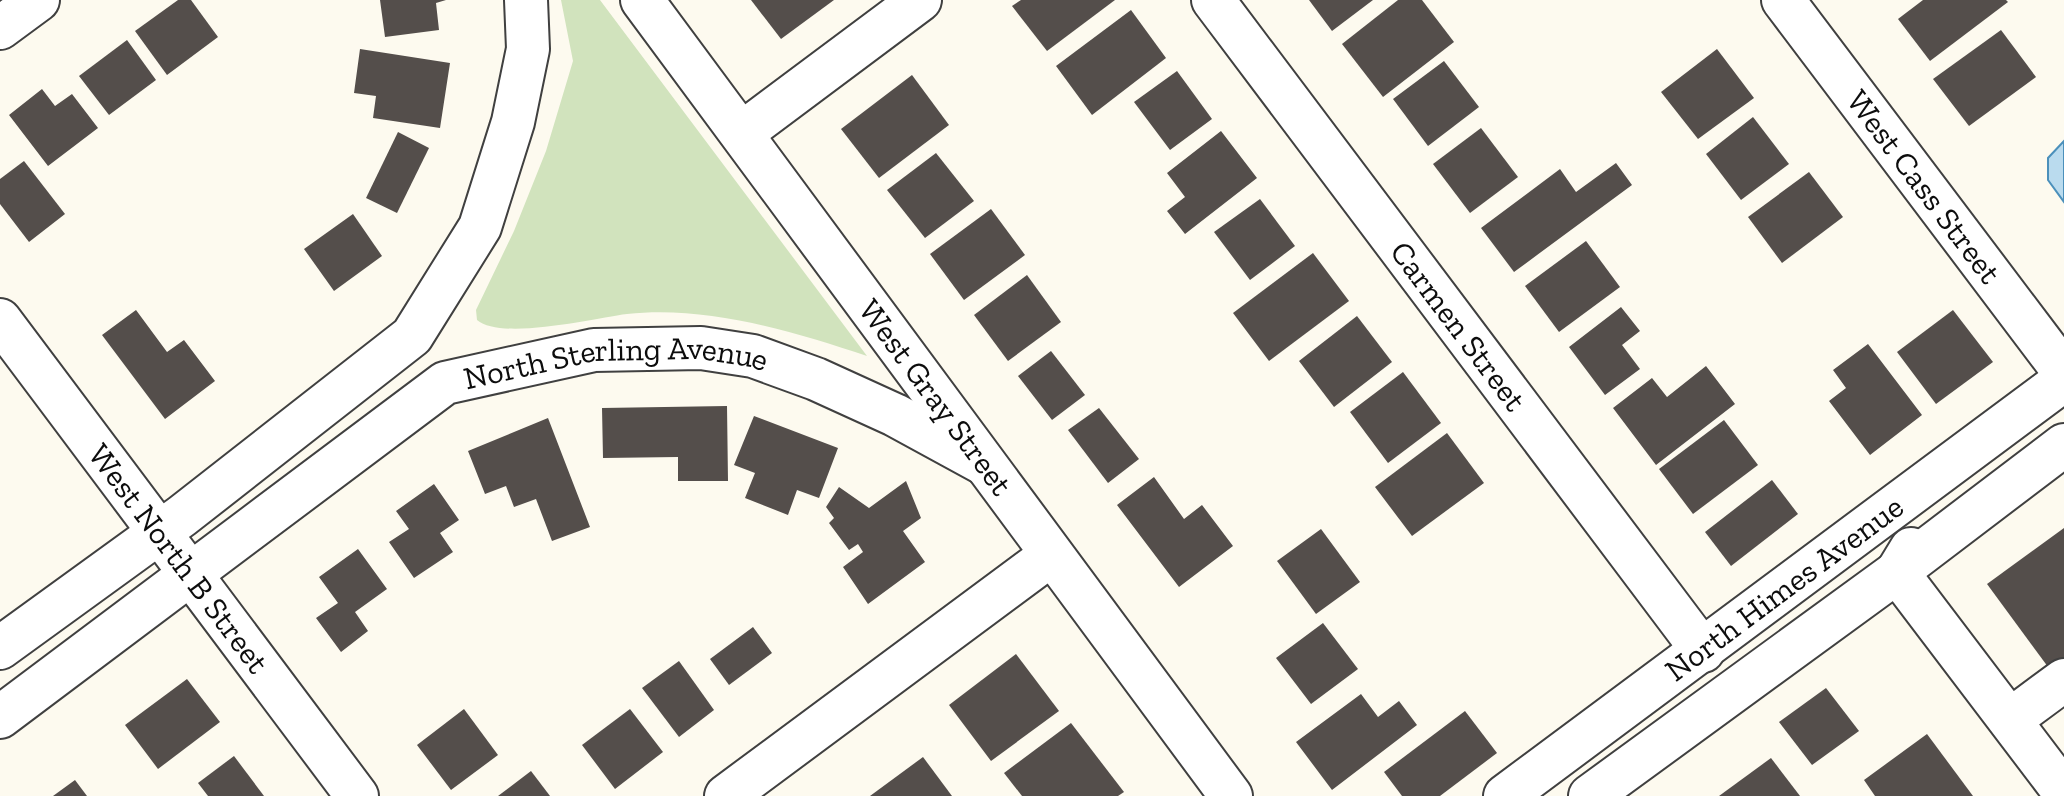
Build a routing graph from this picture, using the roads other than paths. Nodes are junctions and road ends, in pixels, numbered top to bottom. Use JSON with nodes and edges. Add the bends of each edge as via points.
{"nodes":[{"id":1,"x":38,"y":0,"type":"edge"},
{"id":2,"x":526,"y":0,"type":"edge"},
{"id":3,"x":642,"y":0,"type":"edge"},
{"id":4,"x":920,"y":0,"type":"edge"},
{"id":5,"x":1213,"y":0,"type":"edge"},
{"id":6,"x":1783,"y":0,"type":"edge"},
{"id":7,"x":0,"y":28,"type":"edge"},
{"id":8,"x":742,"y":133,"type":"junction"},
{"id":9,"x":0,"y":320,"type":"edge"},
{"id":10,"x":412,"y":336,"type":"junction"},
{"id":11,"x":2064,"y":372,"type":"edge"},
{"id":12,"x":2064,"y":380,"type":"edge"},
{"id":13,"x":445,"y":383,"type":"junction"},
{"id":14,"x":2064,"y":391,"type":"edge"},
{"id":15,"x":2064,"y":445,"type":"edge"},
{"id":16,"x":983,"y":463,"type":"junction"},
{"id":17,"x":160,"y":532,"type":"junction"},
{"id":18,"x":1051,"y":555,"type":"junction"},
{"id":19,"x":1897,"y":572,"type":"junction"},
{"id":20,"x":191,"y":573,"type":"junction"},
{"id":21,"x":0,"y":648,"type":"edge"},
{"id":22,"x":1703,"y":651,"type":"junction"},
{"id":23,"x":2064,"y":680,"type":"edge"},
{"id":24,"x":0,"y":717,"type":"edge"},
{"id":25,"x":2010,"y":720,"type":"junction"},
{"id":26,"x":1608,"y":721,"type":"junction"},
{"id":27,"x":2064,"y":792,"type":"edge"},
{"id":28,"x":357,"y":796,"type":"edge"},
{"id":29,"x":726,"y":796,"type":"edge"},
{"id":30,"x":1231,"y":796,"type":"edge"},
{"id":31,"x":1505,"y":796,"type":"edge"},
{"id":32,"x":1542,"y":796,"type":"edge"},
{"id":33,"x":1590,"y":796,"type":"edge"}],
"edges":[{"from":1,"to":7,"type":"street"},
{"from":2,"to":10,"type":"street","via":[[528,49],[513,122],[480,227]]},
{"from":3,"to":8,"type":"street","name":"West Gray Street"},
{"from":4,"to":8,"type":"street"},
{"from":5,"to":22,"type":"street","name":"Carmen Street"},
{"from":6,"to":11,"type":"street","name":"West Cass Street"},
{"from":8,"to":16,"type":"street","name":"West Gray Street"},
{"from":9,"to":17,"type":"street","name":"West North B Street"},
{"from":10,"to":13,"type":"street"},
{"from":10,"to":17,"type":"street"},
{"from":12,"to":22,"type":"street","name":"North Himes Avenue"},
{"from":13,"to":16,"type":"street","name":"North Sterling Avenue","via":[[594,350],[701,348],[753,356],[816,379]]},
{"from":13,"to":20,"type":"street","name":"North Sterling Avenue"},
{"from":14,"to":19,"type":"street","via":[[2059,409],[1935,510]]},
{"from":15,"to":19,"type":"street","name":"North Himes Avenue"},
{"from":16,"to":18,"type":"street","name":"West Gray Street"},
{"from":17,"to":20,"type":"street","name":"West North B Street"},
{"from":17,"to":21,"type":"street"},
{"from":18,"to":29,"type":"street"},
{"from":18,"to":30,"type":"street","name":"West Gray Street"},
{"from":19,"to":25,"type":"street"},
{"from":19,"to":33,"type":"street","name":"North Himes Avenue"},
{"from":20,"to":24,"type":"street","name":"North Sterling Avenue"},
{"from":20,"to":28,"type":"street","name":"West North B Street"},
{"from":22,"to":26,"type":"street","name":"North Himes Avenue"},
{"from":23,"to":25,"type":"street"},
{"from":25,"to":27,"type":"street"},
{"from":26,"to":31,"type":"street","name":"North Himes Avenue"},
{"from":26,"to":32,"type":"street","via":[[1588,761]]}]}
